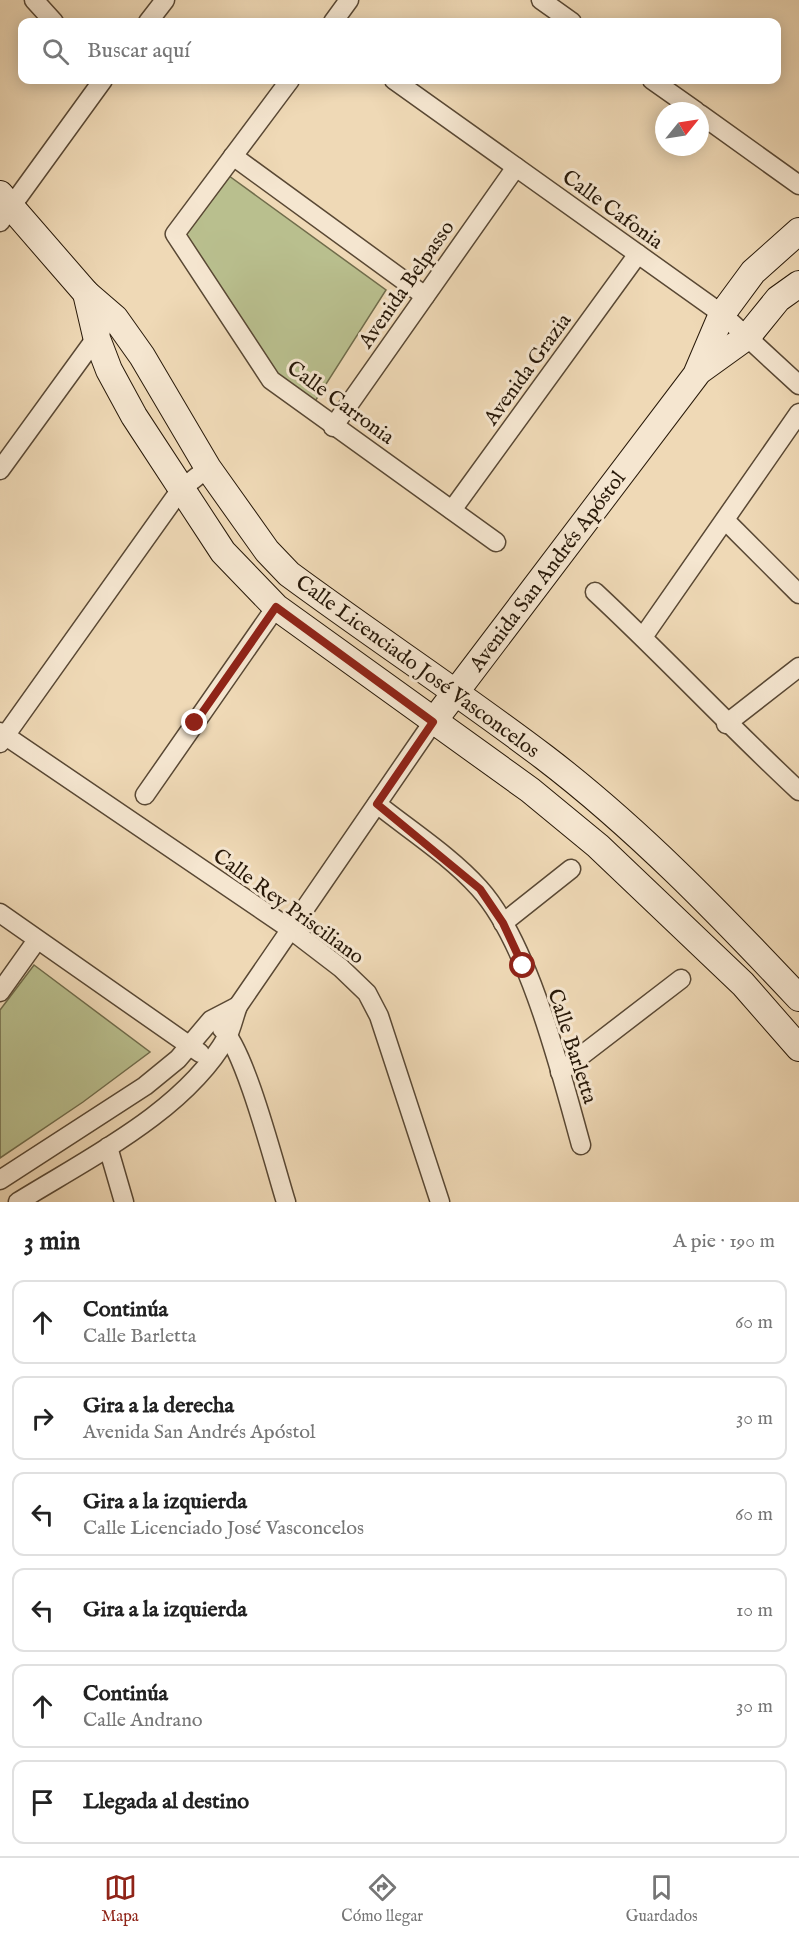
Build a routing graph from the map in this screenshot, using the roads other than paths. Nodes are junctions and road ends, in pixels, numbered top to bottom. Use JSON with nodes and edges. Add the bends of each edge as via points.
{"nodes":[{"id":1,"x":34,"y":0,"type":"edge"},
{"id":2,"x":165,"y":0,"type":"edge"},
{"id":3,"x":349,"y":0,"type":"edge"},
{"id":4,"x":541,"y":0,"type":"edge"},
{"id":5,"x":50,"y":18,"type":"edge"},
{"id":6,"x":151,"y":18,"type":"edge"},
{"id":7,"x":336,"y":18,"type":"edge"},
{"id":8,"x":566,"y":18,"type":"edge"},
{"id":9,"x":100,"y":84,"type":"edge"},
{"id":10,"x":287,"y":84,"type":"edge"},
{"id":11,"x":400,"y":84,"type":"edge"},
{"id":12,"x":658,"y":84,"type":"edge"},
{"id":13,"x":683,"y":102,"type":"edge"},
{"id":14,"x":709,"y":120,"type":"edge"},
{"id":15,"x":233,"y":156,"type":"junction"},
{"id":16,"x":516,"y":167,"type":"junction"},
{"id":17,"x":799,"y":185,"type":"edge"},
{"id":18,"x":4,"y":208,"type":"edge"},
{"id":19,"x":799,"y":231,"type":"edge"},
{"id":20,"x":638,"y":255,"type":"junction"},
{"id":21,"x":799,"y":284,"type":"edge"},
{"id":22,"x":86,"y":293,"type":"junction"},
{"id":23,"x":425,"y":296,"type":"junction"},
{"id":24,"x":722,"y":314,"type":"junction"},
{"id":25,"x":115,"y":318,"type":"junction"},
{"id":26,"x":96,"y":336,"type":"junction"},
{"id":27,"x":748,"y":336,"type":"junction"},
{"id":28,"x":696,"y":375,"type":"junction"},
{"id":29,"x":799,"y":385,"type":"edge"},
{"id":30,"x":799,"y":413,"type":"edge"},
{"id":31,"x":333,"y":427,"type":"junction"},
{"id":32,"x":208,"y":468,"type":"junction"},
{"id":33,"x":0,"y":470,"type":"edge"},
{"id":34,"x":181,"y":489,"type":"junction"},
{"id":35,"x":452,"y":510,"type":"junction"},
{"id":36,"x":724,"y":520,"type":"junction"},
{"id":37,"x":496,"y":542,"type":"dead end"},
{"id":38,"x":595,"y":592,"type":"dead end"},
{"id":39,"x":799,"y":594,"type":"edge"},
{"id":40,"x":276,"y":607,"type":"junction"},
{"id":41,"x":643,"y":637,"type":"junction"},
{"id":42,"x":799,"y":667,"type":"edge"},
{"id":43,"x":455,"y":692,"type":"junction"},
{"id":44,"x":433,"y":722,"type":"junction"},
{"id":45,"x":726,"y":724,"type":"junction"},
{"id":46,"x":2,"y":737,"type":"edge"},
{"id":47,"x":799,"y":791,"type":"edge"},
{"id":48,"x":145,"y":795,"type":"dead end"},
{"id":49,"x":377,"y":804,"type":"junction"},
{"id":50,"x":571,"y":868,"type":"dead end"},
{"id":51,"x":0,"y":913,"type":"edge"},
{"id":52,"x":503,"y":923,"type":"junction"},
{"id":53,"x":290,"y":929,"type":"junction"},
{"id":54,"x":38,"y":940,"type":"junction"},
{"id":55,"x":681,"y":979,"type":"dead end"},
{"id":56,"x":0,"y":992,"type":"edge"},
{"id":57,"x":799,"y":998,"type":"edge"},
{"id":58,"x":238,"y":1006,"type":"junction"},
{"id":59,"x":211,"y":1020,"type":"junction"},
{"id":60,"x":228,"y":1035,"type":"junction"},
{"id":61,"x":796,"y":1038,"type":"edge"},
{"id":62,"x":192,"y":1045,"type":"junction"},
{"id":63,"x":211,"y":1061,"type":"junction"},
{"id":64,"x":560,"y":1072,"type":"junction"},
{"id":65,"x":581,"y":1145,"type":"dead end"},
{"id":66,"x":108,"y":1147,"type":"junction"},
{"id":67,"x":0,"y":1180,"type":"edge"},
{"id":68,"x":18,"y":1202,"type":"edge"},
{"id":69,"x":124,"y":1202,"type":"edge"},
{"id":70,"x":286,"y":1202,"type":"edge"},
{"id":71,"x":440,"y":1202,"type":"edge"}],
"edges":[{"from":1,"to":5,"type":"street"},
{"from":2,"to":6,"type":"street"},
{"from":3,"to":7,"type":"street"},
{"from":4,"to":8,"type":"street"},
{"from":9,"to":18,"type":"street"},
{"from":10,"to":15,"type":"street"},
{"from":11,"to":16,"type":"street","name":"Calle Cafonia"},
{"from":12,"to":13,"type":"street"},
{"from":14,"to":17,"type":"street"},
{"from":15,"to":23,"type":"street"},
{"from":15,"to":31,"type":"street","name":"Calle Carronia","via":[[175,234],[271,380]]},
{"from":16,"to":20,"type":"street","name":"Calle Cafonia"},
{"from":16,"to":23,"type":"street","name":"Avenida Belpasso"},
{"from":18,"to":22,"type":"street","name":"Calle Licenciado José Vasconcelos"},
{"from":19,"to":24,"type":"street","name":"Avenida San Andrés Apóstol","via":[[753,272]]},
{"from":20,"to":24,"type":"street","name":"Calle Cafonia"},
{"from":20,"to":35,"type":"street","name":"Avenida Grazia"},
{"from":21,"to":27,"type":"street","name":"Avenida San Andrés Apóstol","via":[[778,299]]},
{"from":22,"to":25,"type":"street","name":"Calle Licenciado José Vasconcelos"},
{"from":22,"to":26,"type":"street","name":"Calle Licenciado José Vasconcelos"},
{"from":23,"to":31,"type":"street","name":"Avenida Belpasso"},
{"from":24,"to":27,"type":"street","name":"Calle Cafonia"},
{"from":24,"to":28,"type":"street","name":"Avenida San Andrés Apóstol"},
{"from":25,"to":26,"type":"street"},
{"from":25,"to":32,"type":"street","name":"Calle Licenciado José Vasconcelos"},
{"from":26,"to":33,"type":"street"},
{"from":26,"to":34,"type":"street","name":"Calle Licenciado José Vasconcelos","via":[[108,370]]},
{"from":27,"to":28,"type":"street","name":"Avenida San Andrés Apóstol"},
{"from":27,"to":29,"type":"street","name":"Calle Cafonia"},
{"from":28,"to":43,"type":"street","name":"Avenida San Andrés Apóstol"},
{"from":30,"to":36,"type":"street"},
{"from":31,"to":35,"type":"street","name":"Calle Carronia"},
{"from":32,"to":34,"type":"street"},
{"from":32,"to":43,"type":"street","name":"Calle Licenciado José Vasconcelos","via":[[267,551],[289,574]]},
{"from":34,"to":40,"type":"street","name":"Calle Licenciado José Vasconcelos","via":[[228,558]]},
{"from":34,"to":46,"type":"street"},
{"from":35,"to":37,"type":"street","name":"Calle Carronia"},
{"from":36,"to":39,"type":"street"},
{"from":36,"to":41,"type":"street"},
{"from":38,"to":41,"type":"street"},
{"from":40,"to":44,"type":"street","name":"Calle Licenciado José Vasconcelos"},
{"from":40,"to":48,"type":"street"},
{"from":41,"to":45,"type":"street"},
{"from":42,"to":45,"type":"street"},
{"from":43,"to":44,"type":"street","name":"Avenida San Andrés Apóstol"},
{"from":43,"to":57,"type":"street","name":"Calle Licenciado José Vasconcelos","via":[[618,818],[708,903]]},
{"from":44,"to":49,"type":"street","name":"Avenida San Andrés Apóstol"},
{"from":44,"to":61,"type":"street","name":"Calle Licenciado José Vasconcelos","via":[[530,790],[598,846]]},
{"from":45,"to":47,"type":"street"},
{"from":46,"to":53,"type":"street","name":"Calle Rey Prisciliano"},
{"from":49,"to":52,"type":"street","name":"Calle Barletta","via":[[466,875]]},
{"from":49,"to":53,"type":"street","name":"Avenida San Andrés Apóstol"},
{"from":50,"to":52,"type":"street"},
{"from":51,"to":54,"type":"street"},
{"from":52,"to":64,"type":"street","name":"Calle Barletta","via":[[523,966]]},
{"from":53,"to":58,"type":"street","name":"Avenida San Andrés Apóstol"},
{"from":53,"to":71,"type":"street","name":"Calle Rey Prisciliano","via":[[367,993],[379,1016]]},
{"from":54,"to":56,"type":"street"},
{"from":54,"to":62,"type":"street"},
{"from":55,"to":64,"type":"street"},
{"from":58,"to":59,"type":"street","name":"Avenida San Andrés Apóstol"},
{"from":58,"to":60,"type":"street","name":"Avenida San Andrés Apóstol"},
{"from":59,"to":60,"type":"street"},
{"from":59,"to":62,"type":"street","name":"Avenida San Andrés Apóstol"},
{"from":60,"to":63,"type":"street","name":"Avenida San Andrés Apóstol"},
{"from":60,"to":70,"type":"street","via":[[247,1078]]},
{"from":62,"to":63,"type":"street"},
{"from":62,"to":67,"type":"street","name":"Avenida San Andrés Apóstol","via":[[145,1086]]},
{"from":63,"to":66,"type":"street","name":"Avenida San Andrés Apóstol","via":[[177,1096]]},
{"from":64,"to":65,"type":"street","name":"Calle Barletta"},
{"from":66,"to":68,"type":"street","name":"Avenida San Andrés Apóstol"},
{"from":66,"to":69,"type":"street"}]}
